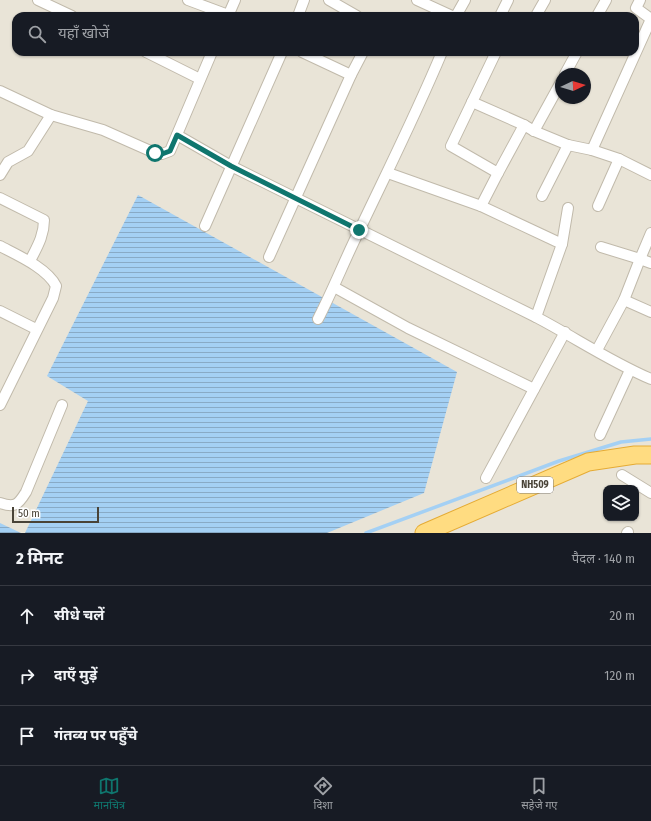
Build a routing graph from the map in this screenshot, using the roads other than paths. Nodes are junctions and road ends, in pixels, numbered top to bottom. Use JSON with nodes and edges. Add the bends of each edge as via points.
{"nodes":[{"id":1,"x":38,"y":0,"type":"edge"},
{"id":2,"x":188,"y":0,"type":"edge"},
{"id":3,"x":235,"y":0,"type":"edge"},
{"id":4,"x":304,"y":0,"type":"edge"},
{"id":5,"x":328,"y":0,"type":"edge"},
{"id":6,"x":416,"y":0,"type":"edge"},
{"id":7,"x":465,"y":0,"type":"edge"},
{"id":8,"x":508,"y":0,"type":"edge"},
{"id":9,"x":545,"y":0,"type":"edge"},
{"id":10,"x":606,"y":0,"type":"edge"},
{"id":11,"x":640,"y":0,"type":"edge"},
{"id":12,"x":64,"y":12,"type":"edge"},
{"id":13,"x":219,"y":12,"type":"edge"},
{"id":14,"x":230,"y":12,"type":"edge"},
{"id":15,"x":300,"y":12,"type":"edge"},
{"id":16,"x":350,"y":12,"type":"edge"},
{"id":17,"x":443,"y":12,"type":"edge"},
{"id":18,"x":458,"y":12,"type":"edge"},
{"id":19,"x":502,"y":12,"type":"edge"},
{"id":20,"x":538,"y":12,"type":"edge"},
{"id":21,"x":599,"y":12,"type":"edge"},
{"id":22,"x":639,"y":46,"type":"edge"},
{"id":23,"x":154,"y":56,"type":"edge"},
{"id":24,"x":210,"y":56,"type":"edge"},
{"id":25,"x":280,"y":56,"type":"edge"},
{"id":26,"x":311,"y":56,"type":"edge"},
{"id":27,"x":361,"y":56,"type":"edge"},
{"id":28,"x":438,"y":56,"type":"edge"},
{"id":29,"x":494,"y":56,"type":"edge"},
{"id":30,"x":575,"y":56,"type":"edge"},
{"id":31,"x":634,"y":56,"type":"edge"},
{"id":32,"x":568,"y":68,"type":"edge"},
{"id":33,"x":351,"y":75,"type":"junction"},
{"id":34,"x":200,"y":79,"type":"junction"},
{"id":35,"x":0,"y":91,"type":"edge"},
{"id":36,"x":555,"y":93,"type":"edge"},
{"id":37,"x":472,"y":102,"type":"junction"},
{"id":38,"x":51,"y":115,"type":"junction"},
{"id":39,"x":524,"y":125,"type":"junction"},
{"id":40,"x":534,"y":131,"type":"junction"},
{"id":41,"x":177,"y":135,"type":"junction"},
{"id":42,"x":568,"y":145,"type":"junction"},
{"id":43,"x":592,"y":150,"type":"junction"},
{"id":44,"x":618,"y":159,"type":"junction"},
{"id":45,"x":231,"y":166,"type":"junction"},
{"id":46,"x":388,"y":173,"type":"junction"},
{"id":47,"x":498,"y":173,"type":"junction"},
{"id":48,"x":651,"y":174,"type":"edge"},
{"id":49,"x":0,"y":175,"type":"edge"},
{"id":50,"x":542,"y":196,"type":"dead end"},
{"id":51,"x":0,"y":198,"type":"edge"},
{"id":52,"x":296,"y":198,"type":"junction"},
{"id":53,"x":481,"y":206,"type":"junction"},
{"id":54,"x":598,"y":206,"type":"dead end"},
{"id":55,"x":568,"y":208,"type":"dead end"},
{"id":56,"x":205,"y":226,"type":"dead end"},
{"id":57,"x":359,"y":230,"type":"junction"},
{"id":58,"x":651,"y":233,"type":"edge"},
{"id":59,"x":562,"y":244,"type":"junction"},
{"id":60,"x":0,"y":246,"type":"edge"},
{"id":61,"x":601,"y":247,"type":"dead end"},
{"id":62,"x":269,"y":257,"type":"dead end"},
{"id":63,"x":640,"y":259,"type":"junction"},
{"id":64,"x":30,"y":262,"type":"junction"},
{"id":65,"x":651,"y":263,"type":"edge"},
{"id":66,"x":334,"y":287,"type":"junction"},
{"id":67,"x":624,"y":300,"type":"junction"},
{"id":68,"x":0,"y":311,"type":"edge"},
{"id":69,"x":651,"y":312,"type":"edge"},
{"id":70,"x":536,"y":317,"type":"junction"},
{"id":71,"x":318,"y":319,"type":"dead end"},
{"id":72,"x":36,"y":329,"type":"junction"},
{"id":73,"x":565,"y":332,"type":"junction"},
{"id":74,"x":597,"y":350,"type":"junction"},
{"id":75,"x":630,"y":370,"type":"junction"},
{"id":76,"x":651,"y":379,"type":"edge"},
{"id":77,"x":534,"y":389,"type":"junction"},
{"id":78,"x":0,"y":405,"type":"edge"},
{"id":79,"x":62,"y":406,"type":"dead end"},
{"id":80,"x":600,"y":435,"type":"dead end"},
{"id":81,"x":651,"y":455,"type":"edge"},
{"id":82,"x":622,"y":475,"type":"dead end"},
{"id":83,"x":486,"y":478,"type":"dead end"},
{"id":84,"x":651,"y":493,"type":"edge"},
{"id":85,"x":0,"y":502,"type":"edge"},
{"id":86,"x":424,"y":533,"type":"edge"}],
"edges":[{"from":1,"to":12,"type":"street"},
{"from":2,"to":13,"type":"street"},
{"from":3,"to":14,"type":"street"},
{"from":4,"to":15,"type":"street"},
{"from":5,"to":16,"type":"street"},
{"from":6,"to":17,"type":"street"},
{"from":7,"to":18,"type":"street"},
{"from":8,"to":19,"type":"street"},
{"from":9,"to":20,"type":"street"},
{"from":10,"to":21,"type":"street"},
{"from":11,"to":22,"type":"street","via":[[636,8],[651,19]]},
{"from":23,"to":34,"type":"street"},
{"from":24,"to":34,"type":"street"},
{"from":25,"to":45,"type":"street"},
{"from":26,"to":33,"type":"street"},
{"from":27,"to":33,"type":"street"},
{"from":28,"to":46,"type":"street"},
{"from":29,"to":37,"type":"street"},
{"from":30,"to":32,"type":"street"},
{"from":31,"to":43,"type":"street"},
{"from":33,"to":52,"type":"street"},
{"from":34,"to":41,"type":"street"},
{"from":35,"to":38,"type":"street"},
{"from":36,"to":40,"type":"street"},
{"from":37,"to":39,"type":"street"},
{"from":37,"to":47,"type":"street","via":[[451,146]]},
{"from":38,"to":41,"type":"street","via":[[103,130],[155,153],[170,151]]},
{"from":38,"to":49,"type":"street","via":[[28,151],[8,162]]},
{"from":39,"to":40,"type":"street"},
{"from":39,"to":47,"type":"street"},
{"from":40,"to":42,"type":"street"},
{"from":41,"to":45,"type":"street"},
{"from":42,"to":43,"type":"street"},
{"from":42,"to":50,"type":"street"},
{"from":43,"to":44,"type":"street"},
{"from":44,"to":48,"type":"street"},
{"from":44,"to":54,"type":"street"},
{"from":45,"to":52,"type":"street"},
{"from":45,"to":56,"type":"street"},
{"from":46,"to":53,"type":"street"},
{"from":46,"to":57,"type":"street"},
{"from":47,"to":53,"type":"street"},
{"from":51,"to":64,"type":"street","via":[[44,220],[44,230]]},
{"from":52,"to":57,"type":"street"},
{"from":52,"to":62,"type":"street"},
{"from":53,"to":59,"type":"street"},
{"from":55,"to":59,"type":"street"},
{"from":57,"to":66,"type":"street"},
{"from":57,"to":70,"type":"street"},
{"from":58,"to":63,"type":"street"},
{"from":59,"to":70,"type":"street"},
{"from":60,"to":64,"type":"street"},
{"from":61,"to":63,"type":"street"},
{"from":63,"to":65,"type":"street"},
{"from":63,"to":67,"type":"street"},
{"from":64,"to":72,"type":"street","via":[[52,279],[56,286],[53,298]]},
{"from":66,"to":71,"type":"street"},
{"from":66,"to":77,"type":"street","via":[[408,328]]},
{"from":67,"to":69,"type":"street"},
{"from":67,"to":74,"type":"street"},
{"from":68,"to":72,"type":"street"},
{"from":70,"to":73,"type":"street"},
{"from":72,"to":78,"type":"street"},
{"from":73,"to":74,"type":"street"},
{"from":73,"to":77,"type":"street"},
{"from":74,"to":75,"type":"street"},
{"from":75,"to":76,"type":"street"},
{"from":75,"to":80,"type":"street"},
{"from":77,"to":83,"type":"street"},
{"from":79,"to":85,"type":"street","via":[[19,503],[12,506]]},
{"from":81,"to":86,"type":"highway","number":"NH509","via":[[588,462]]},
{"from":82,"to":84,"type":"street"}]}
